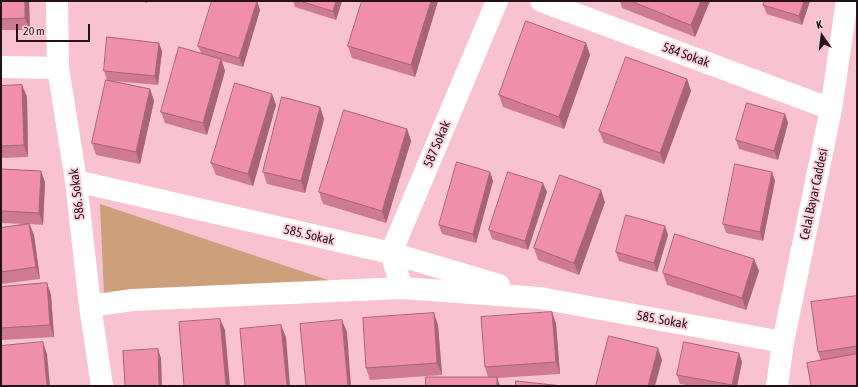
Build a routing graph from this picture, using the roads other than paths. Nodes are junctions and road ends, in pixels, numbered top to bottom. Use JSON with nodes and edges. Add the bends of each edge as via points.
{"nodes":[{"id":1,"x":57,"y":1,"type":"edge"},
{"id":2,"x":497,"y":1,"type":"edge"},
{"id":3,"x":541,"y":1,"type":"edge"},
{"id":4,"x":847,"y":1,"type":"edge"},
{"id":5,"x":1,"y":68,"type":"edge"},
{"id":6,"x":58,"y":68,"type":"junction"},
{"id":7,"x":831,"y":109,"type":"junction"},
{"id":8,"x":76,"y":181,"type":"junction"},
{"id":9,"x":391,"y":254,"type":"junction"},
{"id":10,"x":402,"y":288,"type":"junction"},
{"id":11,"x":540,"y":298,"type":"junction"},
{"id":12,"x":90,"y":306,"type":"junction"},
{"id":13,"x":783,"y":342,"type":"junction"},
{"id":14,"x":102,"y":386,"type":"edge"},
{"id":15,"x":777,"y":386,"type":"edge"}],
"edges":[{"from":1,"to":6,"type":"street","name":"586. Sokak"},
{"from":2,"to":9,"type":"street","name":"587 Sokak"},
{"from":3,"to":7,"type":"street","name":"584 Sokak"},
{"from":4,"to":7,"type":"street","name":"Celal Bayar Caddesi"},
{"from":5,"to":6,"type":"street"},
{"from":6,"to":8,"type":"street","name":"586. Sokak"},
{"from":7,"to":13,"type":"street","name":"Celal Bayar Caddesi"},
{"from":8,"to":9,"type":"street","name":"585. Sokak"},
{"from":8,"to":12,"type":"street","name":"586. Sokak"},
{"from":9,"to":10,"type":"street"},
{"from":9,"to":11,"type":"street","name":"585. Sokak"},
{"from":10,"to":11,"type":"street","name":"585. Sokak"},
{"from":10,"to":12,"type":"street","name":"585. Sokak","via":[[132,300]]},
{"from":11,"to":13,"type":"street","name":"585. Sokak"},
{"from":12,"to":14,"type":"street","name":"586. Sokak"},
{"from":13,"to":15,"type":"street","name":"Celal Bayar Caddesi"}]}
